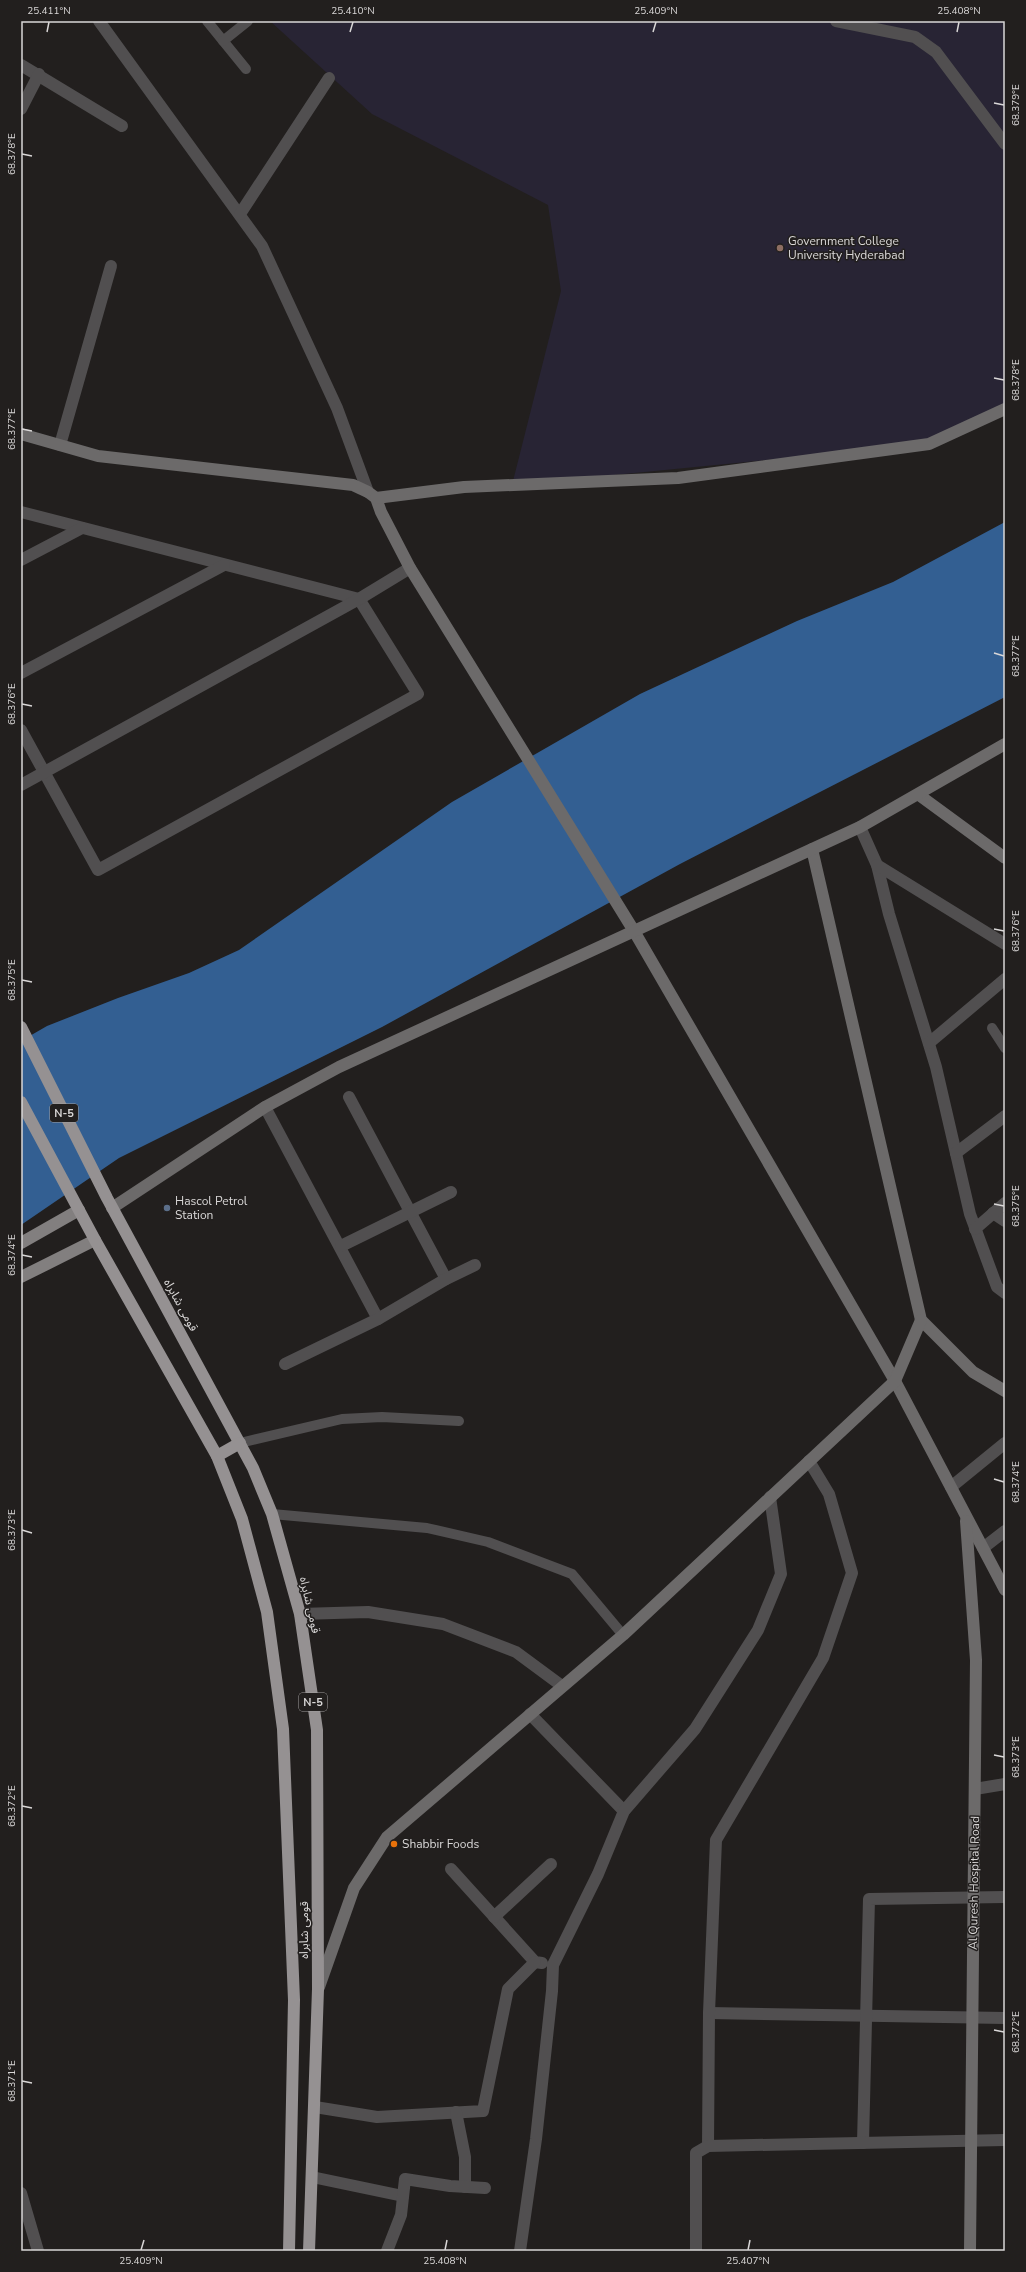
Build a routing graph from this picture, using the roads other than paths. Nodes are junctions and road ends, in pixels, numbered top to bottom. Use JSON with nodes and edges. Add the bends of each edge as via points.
{"nodes":[{"id":1,"x":99,"y":21,"type":"edge"},
{"id":2,"x":207,"y":21,"type":"edge"},
{"id":3,"x":248,"y":21,"type":"edge"},
{"id":4,"x":836,"y":21,"type":"edge"},
{"id":5,"x":223,"y":41,"type":"junction"},
{"id":6,"x":21,"y":65,"type":"edge"},
{"id":7,"x":246,"y":69,"type":"dead end"},
{"id":8,"x":39,"y":74,"type":"junction"},
{"id":9,"x":329,"y":78,"type":"dead end"},
{"id":10,"x":21,"y":109,"type":"edge"},
{"id":11,"x":122,"y":126,"type":"dead end"},
{"id":12,"x":1005,"y":144,"type":"edge"},
{"id":13,"x":240,"y":214,"type":"junction"},
{"id":14,"x":111,"y":266,"type":"dead end"},
{"id":15,"x":1005,"y":409,"type":"edge"},
{"id":16,"x":21,"y":434,"type":"edge"},
{"id":17,"x":60,"y":445,"type":"junction"},
{"id":18,"x":372,"y":495,"type":"junction"},
{"id":19,"x":21,"y":512,"type":"edge"},
{"id":20,"x":82,"y":528,"type":"junction"},
{"id":21,"x":21,"y":560,"type":"edge"},
{"id":22,"x":224,"y":565,"type":"junction"},
{"id":23,"x":410,"y":568,"type":"junction"},
{"id":24,"x":359,"y":599,"type":"junction"},
{"id":25,"x":21,"y":673,"type":"edge"},
{"id":26,"x":21,"y":730,"type":"edge"},
{"id":27,"x":1005,"y":744,"type":"edge"},
{"id":28,"x":44,"y":773,"type":"junction"},
{"id":29,"x":21,"y":786,"type":"edge"},
{"id":30,"x":919,"y":795,"type":"junction"},
{"id":31,"x":860,"y":827,"type":"junction"},
{"id":32,"x":812,"y":849,"type":"junction"},
{"id":33,"x":1005,"y":858,"type":"edge"},
{"id":34,"x":877,"y":865,"type":"junction"},
{"id":35,"x":634,"y":931,"type":"junction"},
{"id":36,"x":1005,"y":944,"type":"edge"},
{"id":37,"x":1005,"y":979,"type":"edge"},
{"id":38,"x":21,"y":1027,"type":"edge"},
{"id":39,"x":992,"y":1028,"type":"dead end"},
{"id":40,"x":928,"y":1043,"type":"junction"},
{"id":41,"x":1005,"y":1048,"type":"edge"},
{"id":42,"x":348,"y":1096,"type":"dead end"},
{"id":43,"x":21,"y":1102,"type":"edge"},
{"id":44,"x":265,"y":1107,"type":"junction"},
{"id":45,"x":1005,"y":1116,"type":"edge"},
{"id":46,"x":956,"y":1153,"type":"junction"},
{"id":47,"x":451,"y":1192,"type":"dead end"},
{"id":48,"x":109,"y":1203,"type":"junction"},
{"id":49,"x":1005,"y":1203,"type":"edge"},
{"id":50,"x":76,"y":1205,"type":"junction"},
{"id":51,"x":410,"y":1212,"type":"junction"},
{"id":52,"x":993,"y":1213,"type":"junction"},
{"id":53,"x":1005,"y":1221,"type":"edge"},
{"id":54,"x":975,"y":1229,"type":"junction"},
{"id":55,"x":95,"y":1240,"type":"junction"},
{"id":56,"x":21,"y":1242,"type":"edge"},
{"id":57,"x":341,"y":1246,"type":"junction"},
{"id":58,"x":475,"y":1265,"type":"dead end"},
{"id":59,"x":21,"y":1277,"type":"edge"},
{"id":60,"x":446,"y":1279,"type":"junction"},
{"id":61,"x":1005,"y":1293,"type":"edge"},
{"id":62,"x":378,"y":1319,"type":"junction"},
{"id":63,"x":921,"y":1320,"type":"junction"},
{"id":64,"x":285,"y":1364,"type":"dead end"},
{"id":65,"x":895,"y":1381,"type":"junction"},
{"id":66,"x":1005,"y":1391,"type":"edge"},
{"id":67,"x":459,"y":1421,"type":"dead end"},
{"id":68,"x":240,"y":1443,"type":"junction"},
{"id":69,"x":1005,"y":1443,"type":"edge"},
{"id":70,"x":217,"y":1456,"type":"junction"},
{"id":71,"x":809,"y":1461,"type":"junction"},
{"id":72,"x":951,"y":1487,"type":"junction"},
{"id":73,"x":770,"y":1497,"type":"junction"},
{"id":74,"x":272,"y":1514,"type":"junction"},
{"id":75,"x":966,"y":1516,"type":"junction"},
{"id":76,"x":1005,"y":1531,"type":"edge"},
{"id":77,"x":983,"y":1548,"type":"junction"},
{"id":78,"x":1005,"y":1590,"type":"edge"},
{"id":79,"x":300,"y":1614,"type":"junction"},
{"id":80,"x":624,"y":1635,"type":"junction"},
{"id":81,"x":562,"y":1686,"type":"junction"},
{"id":82,"x":530,"y":1714,"type":"junction"},
{"id":83,"x":1005,"y":1784,"type":"edge"},
{"id":84,"x":975,"y":1789,"type":"junction"},
{"id":85,"x":624,"y":1810,"type":"junction"},
{"id":86,"x":551,"y":1864,"type":"dead end"},
{"id":87,"x":451,"y":1869,"type":"dead end"},
{"id":88,"x":974,"y":1897,"type":"junction"},
{"id":89,"x":1005,"y":1897,"type":"edge"},
{"id":90,"x":494,"y":1917,"type":"junction"},
{"id":91,"x":535,"y":1962,"type":"junction"},
{"id":92,"x":553,"y":1965,"type":"junction"},
{"id":93,"x":318,"y":1989,"type":"junction"},
{"id":94,"x":709,"y":2013,"type":"junction"},
{"id":95,"x":867,"y":2016,"type":"junction"},
{"id":96,"x":973,"y":2018,"type":"junction"},
{"id":97,"x":1005,"y":2018,"type":"edge"},
{"id":98,"x":315,"y":2107,"type":"junction"},
{"id":99,"x":456,"y":2112,"type":"junction"},
{"id":100,"x":1005,"y":2140,"type":"edge"},
{"id":101,"x":972,"y":2141,"type":"junction"},
{"id":102,"x":863,"y":2142,"type":"junction"},
{"id":103,"x":708,"y":2146,"type":"junction"},
{"id":104,"x":312,"y":2177,"type":"junction"},
{"id":105,"x":465,"y":2187,"type":"junction"},
{"id":106,"x":485,"y":2188,"type":"dead end"},
{"id":107,"x":21,"y":2193,"type":"edge"},
{"id":108,"x":403,"y":2196,"type":"junction"},
{"id":109,"x":38,"y":2251,"type":"edge"},
{"id":110,"x":289,"y":2251,"type":"edge"},
{"id":111,"x":309,"y":2251,"type":"edge"},
{"id":112,"x":387,"y":2251,"type":"edge"},
{"id":113,"x":520,"y":2251,"type":"edge"},
{"id":114,"x":696,"y":2251,"type":"edge"},
{"id":115,"x":970,"y":2251,"type":"edge"}],
"edges":[{"from":1,"to":13,"type":"street"},
{"from":2,"to":5,"type":"lane"},
{"from":3,"to":5,"type":"lane"},
{"from":4,"to":12,"type":"street","via":[[915,37],[936,52]]},
{"from":5,"to":7,"type":"lane"},
{"from":6,"to":8,"type":"street"},
{"from":8,"to":10,"type":"street"},
{"from":8,"to":11,"type":"street"},
{"from":9,"to":13,"type":"street"},
{"from":13,"to":18,"type":"street","via":[[266,253],[337,408]]},
{"from":14,"to":17,"type":"street"},
{"from":15,"to":18,"type":"street","via":[[929,444],[678,478],[464,487]]},
{"from":16,"to":17,"type":"street"},
{"from":17,"to":18,"type":"street","via":[[98,456],[353,485]]},
{"from":18,"to":23,"type":"street"},
{"from":19,"to":20,"type":"street"},
{"from":20,"to":21,"type":"street"},
{"from":20,"to":22,"type":"street"},
{"from":22,"to":24,"type":"street"},
{"from":22,"to":25,"type":"street"},
{"from":23,"to":24,"type":"street"},
{"from":23,"to":35,"type":"street"},
{"from":24,"to":28,"type":"street"},
{"from":24,"to":28,"type":"street","via":[[418,694],[98,870]]},
{"from":26,"to":28,"type":"street"},
{"from":27,"to":30,"type":"street"},
{"from":28,"to":29,"type":"street"},
{"from":30,"to":31,"type":"street"},
{"from":30,"to":33,"type":"street"},
{"from":31,"to":32,"type":"street"},
{"from":31,"to":34,"type":"street"},
{"from":32,"to":35,"type":"street"},
{"from":32,"to":63,"type":"street"},
{"from":34,"to":36,"type":"street"},
{"from":34,"to":40,"type":"street"},
{"from":35,"to":44,"type":"street","via":[[339,1067]]},
{"from":35,"to":65,"type":"street"},
{"from":37,"to":40,"type":"street"},
{"from":38,"to":48,"type":"highway","name":"قومی شاہراہ","number":"N-5"},
{"from":39,"to":41,"type":"lane"},
{"from":40,"to":46,"type":"street"},
{"from":42,"to":51,"type":"street"},
{"from":43,"to":50,"type":"highway","name":"قومی شاہراہ","number":"N-5"},
{"from":44,"to":48,"type":"street"},
{"from":44,"to":57,"type":"street"},
{"from":45,"to":46,"type":"street"},
{"from":46,"to":54,"type":"street"},
{"from":47,"to":51,"type":"street"},
{"from":48,"to":68,"type":"highway","name":"قومی شاہراہ","number":"N-5"},
{"from":49,"to":52,"type":"street"},
{"from":50,"to":55,"type":"highway","name":"قومی شاہراہ","number":"N-5"},
{"from":50,"to":56,"type":"main road"},
{"from":51,"to":57,"type":"street"},
{"from":51,"to":60,"type":"street"},
{"from":52,"to":53,"type":"street"},
{"from":52,"to":54,"type":"street"},
{"from":54,"to":61,"type":"street","via":[[997,1288]]},
{"from":55,"to":59,"type":"main road"},
{"from":55,"to":70,"type":"highway","name":"قومی شاہراہ","number":"N-5"},
{"from":57,"to":62,"type":"street"},
{"from":58,"to":60,"type":"street"},
{"from":60,"to":62,"type":"street"},
{"from":62,"to":64,"type":"street"},
{"from":63,"to":65,"type":"street"},
{"from":63,"to":66,"type":"street","via":[[973,1372]]},
{"from":65,"to":71,"type":"street"},
{"from":65,"to":72,"type":"street"},
{"from":67,"to":68,"type":"lane","via":[[382,1417],[342,1420]]},
{"from":68,"to":70,"type":"highway"},
{"from":68,"to":74,"type":"highway","name":"قومی شاہراہ","number":"N-5"},
{"from":69,"to":72,"type":"street"},
{"from":70,"to":110,"type":"highway","name":"قومی شاہراہ","number":"N-5","via":[[242,1519],[268,1612],[283,1729],[294,2000]]},
{"from":71,"to":73,"type":"street"},
{"from":71,"to":94,"type":"street","via":[[829,1494],[852,1573],[823,1658],[716,1840]]},
{"from":72,"to":75,"type":"street"},
{"from":73,"to":80,"type":"street"},
{"from":73,"to":85,"type":"street","via":[[781,1574],[758,1630],[695,1729]]},
{"from":74,"to":79,"type":"highway","name":"قومی شاہراہ","number":"N-5"},
{"from":74,"to":80,"type":"lane","via":[[427,1528],[488,1542],[572,1574]]},
{"from":75,"to":77,"type":"street"},
{"from":75,"to":84,"type":"street","name":"Al Quresh Hospital Road","via":[[976,1660]]},
{"from":76,"to":77,"type":"street"},
{"from":77,"to":78,"type":"street"},
{"from":79,"to":81,"type":"street","via":[[368,1612],[443,1624],[516,1652]]},
{"from":79,"to":93,"type":"highway","name":"قومی شاہراہ","number":"N-5","via":[[317,1730]]},
{"from":80,"to":81,"type":"street"},
{"from":81,"to":82,"type":"street"},
{"from":82,"to":85,"type":"street"},
{"from":82,"to":93,"type":"street","via":[[387,1837],[354,1888]]},
{"from":83,"to":84,"type":"street"},
{"from":84,"to":88,"type":"street","name":"Al Quresh Hospital Road"},
{"from":85,"to":92,"type":"street","via":[[598,1874]]},
{"from":86,"to":90,"type":"street"},
{"from":87,"to":90,"type":"street"},
{"from":88,"to":89,"type":"street"},
{"from":88,"to":95,"type":"street","via":[[869,1899]]},
{"from":88,"to":96,"type":"street","name":"Al Quresh Hospital Road"},
{"from":90,"to":91,"type":"street"},
{"from":91,"to":92,"type":"street"},
{"from":91,"to":99,"type":"street","via":[[508,1989],[483,2111]]},
{"from":92,"to":113,"type":"street","via":[[536,2138]]},
{"from":93,"to":98,"type":"highway","name":"قومی شاہراہ","number":"N-5"},
{"from":94,"to":95,"type":"street"},
{"from":94,"to":103,"type":"street"},
{"from":95,"to":96,"type":"street"},
{"from":95,"to":102,"type":"street"},
{"from":96,"to":97,"type":"street"},
{"from":96,"to":101,"type":"street","name":"Al Quresh Hospital Road"},
{"from":98,"to":99,"type":"street","via":[[377,2116]]},
{"from":98,"to":104,"type":"highway","name":"قومی شاہراہ","number":"N-5"},
{"from":99,"to":105,"type":"street","via":[[465,2157]]},
{"from":100,"to":101,"type":"street"},
{"from":101,"to":102,"type":"street"},
{"from":101,"to":115,"type":"street","name":"Al Quresh Hospital Road"},
{"from":102,"to":103,"type":"street"},
{"from":103,"to":114,"type":"street","via":[[696,2153]]},
{"from":104,"to":108,"type":"street"},
{"from":104,"to":111,"type":"highway","name":"قومی شاہراہ","number":"N-5"},
{"from":105,"to":106,"type":"street"},
{"from":105,"to":108,"type":"street","via":[[406,2179]]},
{"from":107,"to":109,"type":"street"},
{"from":108,"to":112,"type":"street","via":[[401,2215]]}]}
